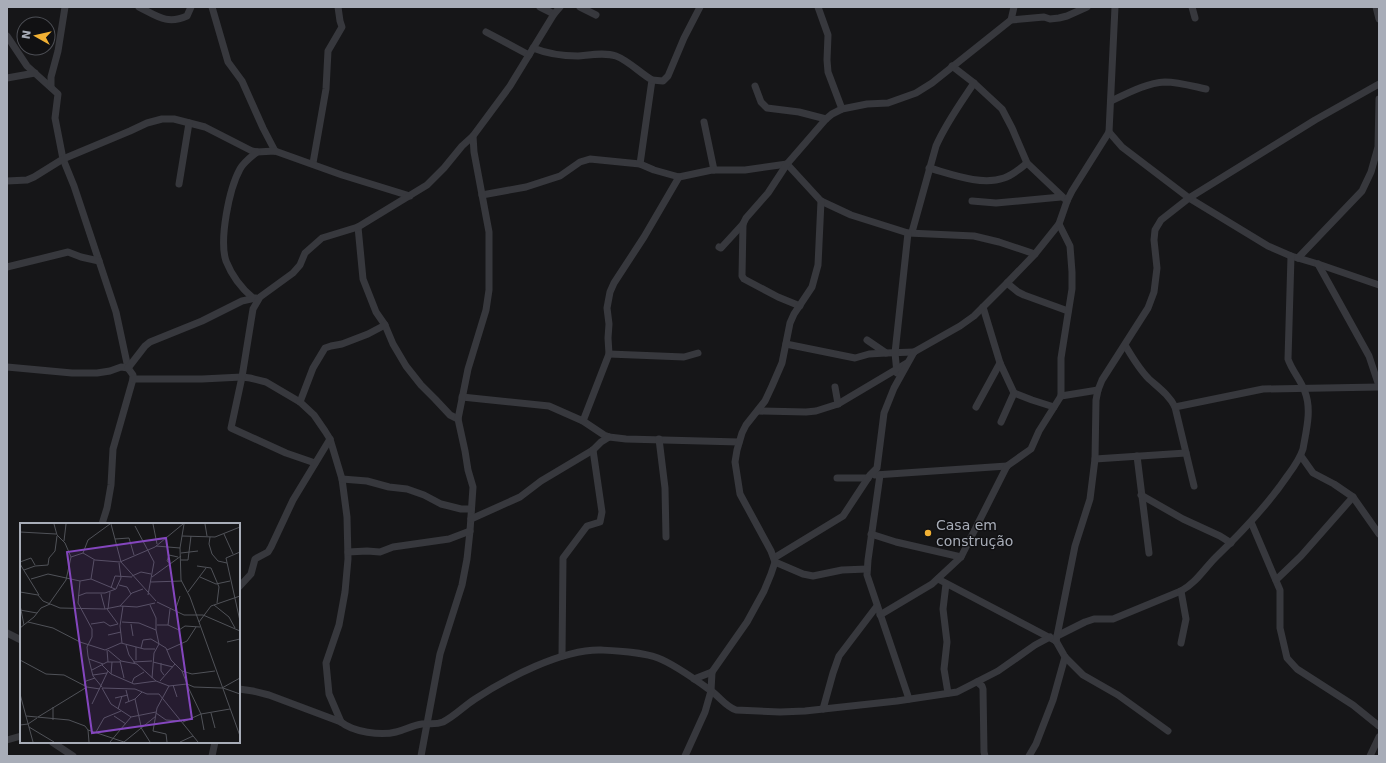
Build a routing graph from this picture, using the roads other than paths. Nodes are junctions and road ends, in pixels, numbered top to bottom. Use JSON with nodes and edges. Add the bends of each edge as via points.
{"nodes":[{"id":1,"x":65,"y":7,"type":"edge"},
{"id":2,"x":139,"y":7,"type":"edge"},
{"id":3,"x":191,"y":7,"type":"edge"},
{"id":4,"x":212,"y":7,"type":"edge"},
{"id":5,"x":338,"y":7,"type":"edge"},
{"id":6,"x":540,"y":7,"type":"edge"},
{"id":7,"x":560,"y":7,"type":"edge"},
{"id":8,"x":580,"y":7,"type":"edge"},
{"id":9,"x":700,"y":7,"type":"edge"},
{"id":10,"x":818,"y":7,"type":"edge"},
{"id":11,"x":1014,"y":7,"type":"edge"},
{"id":12,"x":1087,"y":7,"type":"edge"},
{"id":13,"x":1115,"y":7,"type":"edge"},
{"id":14,"x":1192,"y":7,"type":"edge"},
{"id":15,"x":1376,"y":7,"type":"edge"},
{"id":16,"x":554,"y":14,"type":"junction"},
{"id":17,"x":596,"y":15,"type":"dead end"},
{"id":18,"x":1194,"y":18,"type":"dead end"},
{"id":19,"x":1379,"y":19,"type":"edge"},
{"id":20,"x":1011,"y":20,"type":"junction"},
{"id":21,"x":486,"y":32,"type":"dead end"},
{"id":22,"x":7,"y":36,"type":"edge"},
{"id":23,"x":533,"y":48,"type":"junction"},
{"id":24,"x":528,"y":55,"type":"junction"},
{"id":25,"x":952,"y":66,"type":"junction"},
{"id":26,"x":35,"y":73,"type":"junction"},
{"id":27,"x":50,"y":77,"type":"junction"},
{"id":28,"x":7,"y":78,"type":"edge"},
{"id":29,"x":43,"y":80,"type":"junction"},
{"id":30,"x":652,"y":80,"type":"junction"},
{"id":31,"x":974,"y":83,"type":"junction"},
{"id":32,"x":1379,"y":84,"type":"edge"},
{"id":33,"x":755,"y":86,"type":"dead end"},
{"id":34,"x":51,"y":87,"type":"junction"},
{"id":35,"x":1206,"y":88,"type":"dead end"},
{"id":36,"x":1379,"y":99,"type":"edge"},
{"id":37,"x":1111,"y":101,"type":"junction"},
{"id":38,"x":842,"y":109,"type":"junction"},
{"id":39,"x":826,"y":120,"type":"junction"},
{"id":40,"x":704,"y":122,"type":"dead end"},
{"id":41,"x":189,"y":123,"type":"junction"},
{"id":42,"x":1109,"y":132,"type":"junction"},
{"id":43,"x":473,"y":136,"type":"junction"},
{"id":44,"x":269,"y":140,"type":"junction"},
{"id":45,"x":462,"y":146,"type":"junction"},
{"id":46,"x":266,"y":151,"type":"junction"},
{"id":47,"x":275,"y":151,"type":"junction"},
{"id":48,"x":257,"y":152,"type":"junction"},
{"id":49,"x":474,"y":152,"type":"junction"},
{"id":50,"x":63,"y":158,"type":"junction"},
{"id":51,"x":313,"y":163,"type":"junction"},
{"id":52,"x":1027,"y":163,"type":"junction"},
{"id":53,"x":640,"y":164,"type":"junction"},
{"id":54,"x":787,"y":164,"type":"junction"},
{"id":55,"x":929,"y":168,"type":"junction"},
{"id":56,"x":714,"y":170,"type":"junction"},
{"id":57,"x":679,"y":177,"type":"junction"},
{"id":58,"x":7,"y":181,"type":"edge"},
{"id":59,"x":179,"y":184,"type":"dead end"},
{"id":60,"x":482,"y":195,"type":"junction"},
{"id":61,"x":410,"y":196,"type":"junction"},
{"id":62,"x":1189,"y":198,"type":"junction"},
{"id":63,"x":1064,"y":199,"type":"junction"},
{"id":64,"x":821,"y":201,"type":"junction"},
{"id":65,"x":972,"y":201,"type":"dead end"},
{"id":66,"x":743,"y":224,"type":"junction"},
{"id":67,"x":1059,"y":224,"type":"junction"},
{"id":68,"x":358,"y":227,"type":"junction"},
{"id":69,"x":910,"y":233,"type":"junction"},
{"id":70,"x":718,"y":247,"type":"dead end"},
{"id":71,"x":96,"y":253,"type":"junction"},
{"id":72,"x":1035,"y":254,"type":"junction"},
{"id":73,"x":1295,"y":257,"type":"junction"},
{"id":74,"x":88,"y":258,"type":"junction"},
{"id":75,"x":99,"y":261,"type":"junction"},
{"id":76,"x":1318,"y":264,"type":"junction"},
{"id":77,"x":7,"y":266,"type":"edge"},
{"id":78,"x":1007,"y":283,"type":"junction"},
{"id":79,"x":1379,"y":285,"type":"edge"},
{"id":80,"x":256,"y":297,"type":"junction"},
{"id":81,"x":800,"y":306,"type":"junction"},
{"id":82,"x":983,"y":307,"type":"junction"},
{"id":83,"x":1068,"y":311,"type":"junction"},
{"id":84,"x":385,"y":325,"type":"junction"},
{"id":85,"x":866,"y":340,"type":"dead end"},
{"id":86,"x":786,"y":344,"type":"junction"},
{"id":87,"x":1125,"y":345,"type":"junction"},
{"id":88,"x":914,"y":352,"type":"junction"},
{"id":89,"x":698,"y":353,"type":"dead end"},
{"id":90,"x":886,"y":353,"type":"junction"},
{"id":91,"x":895,"y":353,"type":"junction"},
{"id":92,"x":609,"y":354,"type":"junction"},
{"id":93,"x":907,"y":363,"type":"junction"},
{"id":94,"x":1000,"y":363,"type":"junction"},
{"id":95,"x":7,"y":367,"type":"edge"},
{"id":96,"x":128,"y":368,"type":"junction"},
{"id":97,"x":896,"y":370,"type":"junction"},
{"id":98,"x":242,"y":376,"type":"junction"},
{"id":99,"x":133,"y":379,"type":"junction"},
{"id":100,"x":898,"y":381,"type":"junction"},
{"id":101,"x":1379,"y":386,"type":"edge"},
{"id":102,"x":835,"y":387,"type":"dead end"},
{"id":103,"x":1303,"y":388,"type":"junction"},
{"id":104,"x":1098,"y":390,"type":"junction"},
{"id":105,"x":1014,"y":393,"type":"junction"},
{"id":106,"x":1061,"y":396,"type":"junction"},
{"id":107,"x":462,"y":397,"type":"junction"},
{"id":108,"x":300,"y":402,"type":"junction"},
{"id":109,"x":838,"y":404,"type":"junction"},
{"id":110,"x":1175,"y":406,"type":"junction"},
{"id":111,"x":976,"y":407,"type":"dead end"},
{"id":112,"x":1054,"y":407,"type":"junction"},
{"id":113,"x":758,"y":411,"type":"junction"},
{"id":114,"x":458,"y":419,"type":"junction"},
{"id":115,"x":583,"y":421,"type":"junction"},
{"id":116,"x":1001,"y":422,"type":"dead end"},
{"id":117,"x":609,"y":437,"type":"junction"},
{"id":118,"x":330,"y":439,"type":"junction"},
{"id":119,"x":659,"y":439,"type":"junction"},
{"id":120,"x":739,"y":442,"type":"junction"},
{"id":121,"x":593,"y":450,"type":"junction"},
{"id":122,"x":1186,"y":453,"type":"junction"},
{"id":123,"x":1137,"y":456,"type":"junction"},
{"id":124,"x":1301,"y":456,"type":"junction"},
{"id":125,"x":1095,"y":459,"type":"junction"},
{"id":126,"x":315,"y":463,"type":"junction"},
{"id":127,"x":1007,"y":466,"type":"junction"},
{"id":128,"x":880,"y":475,"type":"junction"},
{"id":129,"x":869,"y":476,"type":"junction"},
{"id":130,"x":837,"y":478,"type":"dead end"},
{"id":131,"x":342,"y":479,"type":"junction"},
{"id":132,"x":1194,"y":486,"type":"dead end"},
{"id":133,"x":1141,"y":495,"type":"junction"},
{"id":134,"x":1353,"y":497,"type":"junction"},
{"id":135,"x":471,"y":509,"type":"junction"},
{"id":136,"x":471,"y":519,"type":"junction"},
{"id":137,"x":1252,"y":522,"type":"junction"},
{"id":138,"x":102,"y":523,"type":"edge"},
{"id":139,"x":470,"y":531,"type":"junction"},
{"id":140,"x":872,"y":534,"type":"junction"},
{"id":141,"x":1379,"y":534,"type":"edge"},
{"id":142,"x":666,"y":538,"type":"dead end"},
{"id":143,"x":1231,"y":543,"type":"junction"},
{"id":144,"x":348,"y":552,"type":"junction"},
{"id":145,"x":1149,"y":553,"type":"dead end"},
{"id":146,"x":961,"y":557,"type":"junction"},
{"id":147,"x":774,"y":560,"type":"junction"},
{"id":148,"x":867,"y":569,"type":"junction"},
{"id":149,"x":938,"y":579,"type":"junction"},
{"id":150,"x":1276,"y":580,"type":"junction"},
{"id":151,"x":946,"y":584,"type":"junction"},
{"id":152,"x":240,"y":586,"type":"edge"},
{"id":153,"x":1181,"y":591,"type":"junction"},
{"id":154,"x":877,"y":606,"type":"junction"},
{"id":155,"x":880,"y":615,"type":"junction"},
{"id":156,"x":7,"y":633,"type":"edge"},
{"id":157,"x":1054,"y":638,"type":"junction"},
{"id":158,"x":20,"y":640,"type":"edge"},
{"id":159,"x":1181,"y":643,"type":"dead end"},
{"id":160,"x":562,"y":656,"type":"junction"},
{"id":161,"x":1065,"y":657,"type":"junction"},
{"id":162,"x":712,"y":672,"type":"junction"},
{"id":163,"x":694,"y":679,"type":"junction"},
{"id":164,"x":977,"y":682,"type":"junction"},
{"id":165,"x":240,"y":689,"type":"edge"},
{"id":166,"x":711,"y":691,"type":"junction"},
{"id":167,"x":948,"y":694,"type":"junction"},
{"id":168,"x":909,"y":699,"type":"junction"},
{"id":169,"x":823,"y":709,"type":"junction"},
{"id":170,"x":341,"y":722,"type":"junction"},
{"id":171,"x":1378,"y":723,"type":"edge"},
{"id":172,"x":426,"y":724,"type":"junction"},
{"id":173,"x":1168,"y":731,"type":"dead end"},
{"id":174,"x":20,"y":736,"type":"edge"},
{"id":175,"x":1379,"y":737,"type":"edge"},
{"id":176,"x":7,"y":740,"type":"edge"},
{"id":177,"x":54,"y":743,"type":"edge"},
{"id":178,"x":215,"y":743,"type":"edge"},
{"id":179,"x":1031,"y":755,"type":"edge"},
{"id":180,"x":73,"y":756,"type":"edge"},
{"id":181,"x":212,"y":756,"type":"edge"},
{"id":182,"x":421,"y":756,"type":"edge"},
{"id":183,"x":685,"y":756,"type":"edge"},
{"id":184,"x":985,"y":756,"type":"edge"},
{"id":185,"x":1370,"y":756,"type":"edge"}],
"edges":[{"from":1,"to":27,"type":"street","via":[[59,47]]},
{"from":2,"to":3,"type":"street","via":[[162,19],[173,21],[187,16]]},
{"from":4,"to":44,"type":"street","via":[[228,62],[249,94]]},
{"from":5,"to":51,"type":"street","via":[[342,27],[328,51],[326,89]]},
{"from":6,"to":16,"type":"street"},
{"from":7,"to":16,"type":"street"},
{"from":8,"to":17,"type":"street"},
{"from":9,"to":30,"type":"street","via":[[668,76],[663,81]]},
{"from":10,"to":38,"type":"street","via":[[828,35],[828,72]]},
{"from":11,"to":20,"type":"street"},
{"from":12,"to":20,"type":"street","via":[[1059,18]]},
{"from":13,"to":37,"type":"street"},
{"from":14,"to":18,"type":"street"},
{"from":15,"to":19,"type":"street"},
{"from":16,"to":23,"type":"street"},
{"from":20,"to":25,"type":"street"},
{"from":21,"to":24,"type":"street"},
{"from":22,"to":26,"type":"street","via":[[27,66]]},
{"from":23,"to":24,"type":"street"},
{"from":23,"to":30,"type":"street","via":[[557,56],[616,56]]},
{"from":24,"to":43,"type":"street","via":[[510,86]]},
{"from":25,"to":31,"type":"street"},
{"from":25,"to":38,"type":"street","via":[[916,94],[888,103]]},
{"from":26,"to":28,"type":"street"},
{"from":26,"to":29,"type":"street"},
{"from":27,"to":29,"type":"street"},
{"from":27,"to":34,"type":"street"},
{"from":29,"to":34,"type":"street"},
{"from":30,"to":53,"type":"street"},
{"from":31,"to":52,"type":"street","via":[[1002,110]]},
{"from":31,"to":55,"type":"street","via":[[942,133]]},
{"from":32,"to":62,"type":"street","via":[[1315,120]]},
{"from":33,"to":39,"type":"street","via":[[766,108],[799,112]]},
{"from":34,"to":50,"type":"street","via":[[59,97],[55,112]]},
{"from":35,"to":37,"type":"street","via":[[1156,83],[1143,86]]},
{"from":36,"to":73,"type":"street","via":[[1378,147],[1362,191]]},
{"from":37,"to":42,"type":"street"},
{"from":38,"to":39,"type":"street"},
{"from":39,"to":54,"type":"street"},
{"from":40,"to":56,"type":"street"},
{"from":41,"to":48,"type":"street","via":[[205,127]]},
{"from":41,"to":50,"type":"street","via":[[169,118],[154,121]]},
{"from":41,"to":59,"type":"street"},
{"from":42,"to":62,"type":"street","via":[[1122,147]]},
{"from":42,"to":63,"type":"street","via":[[1072,191]]},
{"from":43,"to":45,"type":"street"},
{"from":43,"to":49,"type":"street"},
{"from":44,"to":46,"type":"street"},
{"from":44,"to":47,"type":"street"},
{"from":45,"to":49,"type":"street"},
{"from":45,"to":61,"type":"street","via":[[427,185]]},
{"from":46,"to":47,"type":"street"},
{"from":46,"to":48,"type":"street"},
{"from":47,"to":51,"type":"street"},
{"from":48,"to":80,"type":"street","via":[[240,169],[232,188],[224,227],[227,262],[238,284]]},
{"from":49,"to":60,"type":"street"},
{"from":50,"to":58,"type":"street","via":[[27,180]]},
{"from":50,"to":71,"type":"street"},
{"from":51,"to":61,"type":"street","via":[[342,175]]},
{"from":52,"to":55,"type":"street","via":[[1008,176],[989,181],[954,176]]},
{"from":52,"to":63,"type":"street"},
{"from":53,"to":57,"type":"street"},
{"from":53,"to":60,"type":"street","via":[[584,160],[560,176],[526,187]]},
{"from":54,"to":56,"type":"street","via":[[745,170]]},
{"from":54,"to":64,"type":"street"},
{"from":54,"to":66,"type":"street"},
{"from":55,"to":69,"type":"street"},
{"from":56,"to":57,"type":"street"},
{"from":57,"to":92,"type":"street","via":[[610,292],[607,308]]},
{"from":60,"to":107,"type":"street","via":[[489,232],[490,290]]},
{"from":61,"to":68,"type":"street"},
{"from":62,"to":73,"type":"street","via":[[1268,246]]},
{"from":62,"to":87,"type":"street","via":[[1161,220],[1155,230],[1157,268],[1154,292],[1148,308]]},
{"from":63,"to":65,"type":"street","via":[[996,203]]},
{"from":63,"to":67,"type":"street"},
{"from":64,"to":69,"type":"street","via":[[851,215]]},
{"from":64,"to":81,"type":"street","via":[[818,265],[812,286]]},
{"from":66,"to":70,"type":"street","via":[[721,248]]},
{"from":66,"to":81,"type":"street","via":[[744,279]]},
{"from":67,"to":72,"type":"street"},
{"from":67,"to":83,"type":"street","via":[[1070,246],[1072,288]]},
{"from":68,"to":80,"type":"street","via":[[330,235],[317,242],[305,253],[293,273]]},
{"from":68,"to":84,"type":"street","via":[[363,279],[376,312]]},
{"from":69,"to":72,"type":"street","via":[[986,238]]},
{"from":69,"to":91,"type":"street"},
{"from":71,"to":74,"type":"street"},
{"from":71,"to":75,"type":"street"},
{"from":72,"to":78,"type":"street"},
{"from":73,"to":76,"type":"street"},
{"from":73,"to":103,"type":"street","via":[[1288,359]]},
{"from":74,"to":75,"type":"street"},
{"from":74,"to":77,"type":"street","via":[[68,252]]},
{"from":75,"to":96,"type":"street","via":[[116,312]]},
{"from":76,"to":79,"type":"street"},
{"from":76,"to":101,"type":"street","via":[[1369,356]]},
{"from":78,"to":82,"type":"street"},
{"from":78,"to":83,"type":"street","via":[[1024,295]]},
{"from":80,"to":96,"type":"street","via":[[233,304],[202,321],[150,342]]},
{"from":80,"to":98,"type":"street"},
{"from":81,"to":86,"type":"street","via":[[790,323]]},
{"from":82,"to":88,"type":"street","via":[[960,326]]},
{"from":82,"to":94,"type":"street"},
{"from":83,"to":106,"type":"street","via":[[1062,358]]},
{"from":84,"to":108,"type":"street","via":[[342,344],[325,348],[313,368]]},
{"from":84,"to":114,"type":"street","via":[[411,373],[450,415]]},
{"from":85,"to":90,"type":"street"},
{"from":86,"to":90,"type":"street","via":[[855,358]]},
{"from":86,"to":113,"type":"street","via":[[782,363]]},
{"from":87,"to":104,"type":"street"},
{"from":87,"to":110,"type":"street","via":[[1138,366],[1171,398]]},
{"from":88,"to":91,"type":"street"},
{"from":88,"to":93,"type":"street"},
{"from":89,"to":92,"type":"street","via":[[684,357]]},
{"from":90,"to":91,"type":"street"},
{"from":91,"to":97,"type":"street"},
{"from":92,"to":115,"type":"street"},
{"from":93,"to":97,"type":"street"},
{"from":93,"to":100,"type":"street"},
{"from":94,"to":105,"type":"street"},
{"from":94,"to":111,"type":"street"},
{"from":95,"to":96,"type":"street","via":[[85,373]]},
{"from":96,"to":99,"type":"street"},
{"from":97,"to":100,"type":"street"},
{"from":97,"to":109,"type":"street"},
{"from":98,"to":99,"type":"street"},
{"from":98,"to":108,"type":"street","via":[[266,382]]},
{"from":98,"to":126,"type":"street","via":[[232,428],[286,453]]},
{"from":99,"to":138,"type":"street","via":[[113,449],[111,485]]},
{"from":100,"to":129,"type":"street","via":[[884,413],[876,468]]},
{"from":101,"to":103,"type":"street"},
{"from":102,"to":109,"type":"street"},
{"from":103,"to":110,"type":"street","via":[[1263,389]]},
{"from":103,"to":124,"type":"street","via":[[1308,417]]},
{"from":104,"to":106,"type":"street"},
{"from":104,"to":125,"type":"street"},
{"from":105,"to":112,"type":"street"},
{"from":105,"to":116,"type":"street"},
{"from":106,"to":112,"type":"street"},
{"from":107,"to":114,"type":"street"},
{"from":107,"to":115,"type":"street","via":[[549,406]]},
{"from":108,"to":118,"type":"street","via":[[314,415]]},
{"from":109,"to":113,"type":"street","via":[[806,412]]},
{"from":110,"to":122,"type":"street"},
{"from":112,"to":127,"type":"street","via":[[1031,449]]},
{"from":113,"to":120,"type":"street","via":[[750,418]]},
{"from":114,"to":135,"type":"street","via":[[473,487]]},
{"from":115,"to":117,"type":"street"},
{"from":117,"to":119,"type":"street"},
{"from":117,"to":121,"type":"street"},
{"from":118,"to":126,"type":"street"},
{"from":118,"to":131,"type":"street"},
{"from":119,"to":120,"type":"street"},
{"from":119,"to":142,"type":"street","via":[[665,488]]},
{"from":120,"to":147,"type":"street","via":[[735,462],[740,494]]},
{"from":121,"to":136,"type":"street","via":[[541,481],[520,497]]},
{"from":121,"to":160,"type":"street","via":[[602,512],[600,522],[587,526],[563,558]]},
{"from":122,"to":123,"type":"street"},
{"from":122,"to":132,"type":"street"},
{"from":123,"to":125,"type":"street"},
{"from":123,"to":133,"type":"street"},
{"from":124,"to":134,"type":"street","via":[[1313,473]]},
{"from":124,"to":137,"type":"street"},
{"from":125,"to":157,"type":"street","via":[[1090,499],[1075,546]]},
{"from":126,"to":152,"type":"street","via":[[292,500],[268,552],[255,559],[251,574]]},
{"from":127,"to":128,"type":"street"},
{"from":127,"to":146,"type":"street"},
{"from":128,"to":129,"type":"street"},
{"from":128,"to":140,"type":"street"},
{"from":129,"to":130,"type":"street"},
{"from":129,"to":147,"type":"street","via":[[843,516]]},
{"from":131,"to":135,"type":"street","via":[[407,489],[441,504]]},
{"from":131,"to":144,"type":"street"},
{"from":133,"to":143,"type":"street"},
{"from":133,"to":145,"type":"street"},
{"from":134,"to":141,"type":"street"},
{"from":134,"to":150,"type":"street","via":[[1301,556]]},
{"from":135,"to":136,"type":"street"},
{"from":136,"to":139,"type":"street"},
{"from":137,"to":143,"type":"street"},
{"from":137,"to":150,"type":"street"},
{"from":139,"to":144,"type":"street","via":[[439,542],[392,547],[380,552]]},
{"from":139,"to":172,"type":"street","via":[[462,585],[440,654]]},
{"from":140,"to":146,"type":"street"},
{"from":140,"to":148,"type":"street"},
{"from":143,"to":153,"type":"street","via":[[1195,582]]},
{"from":144,"to":170,"type":"street","via":[[339,625],[326,663],[329,694]]},
{"from":146,"to":149,"type":"street"},
{"from":147,"to":148,"type":"street","via":[[813,576],[842,570]]},
{"from":147,"to":162,"type":"street","via":[[764,591],[747,622]]},
{"from":148,"to":154,"type":"street"},
{"from":149,"to":151,"type":"street"},
{"from":149,"to":155,"type":"street"},
{"from":150,"to":171,"type":"street","via":[[1280,594],[1280,628],[1287,658],[1297,669]]},
{"from":151,"to":157,"type":"street"},
{"from":151,"to":167,"type":"street","via":[[944,609],[947,642],[944,669]]},
{"from":153,"to":157,"type":"street","via":[[1112,619],[1085,622]]},
{"from":153,"to":159,"type":"street","via":[[1186,619]]},
{"from":154,"to":155,"type":"street"},
{"from":154,"to":169,"type":"street","via":[[839,656]]},
{"from":155,"to":168,"type":"street"},
{"from":156,"to":158,"type":"street"},
{"from":157,"to":161,"type":"street"},
{"from":157,"to":164,"type":"street","via":[[1035,645],[998,672]]},
{"from":160,"to":163,"type":"street","via":[[601,650],[638,653],[660,659]]},
{"from":160,"to":172,"type":"street","via":[[499,684],[444,721]]},
{"from":161,"to":173,"type":"street","via":[[1083,675],[1118,695]]},
{"from":161,"to":179,"type":"street","via":[[1053,700]]},
{"from":162,"to":163,"type":"street"},
{"from":162,"to":166,"type":"street"},
{"from":163,"to":166,"type":"street"},
{"from":164,"to":167,"type":"street"},
{"from":164,"to":184,"type":"street","via":[[983,687]]},
{"from":165,"to":170,"type":"street","via":[[269,695]]},
{"from":166,"to":169,"type":"street","via":[[732,708],[742,711]]},
{"from":166,"to":183,"type":"street","via":[[705,712]]},
{"from":167,"to":168,"type":"street"},
{"from":168,"to":169,"type":"street"},
{"from":170,"to":172,"type":"street","via":[[355,729],[384,734]]},
{"from":172,"to":182,"type":"street"},
{"from":174,"to":176,"type":"street"},
{"from":175,"to":185,"type":"street"},
{"from":177,"to":180,"type":"street"},
{"from":178,"to":181,"type":"street"}]}
